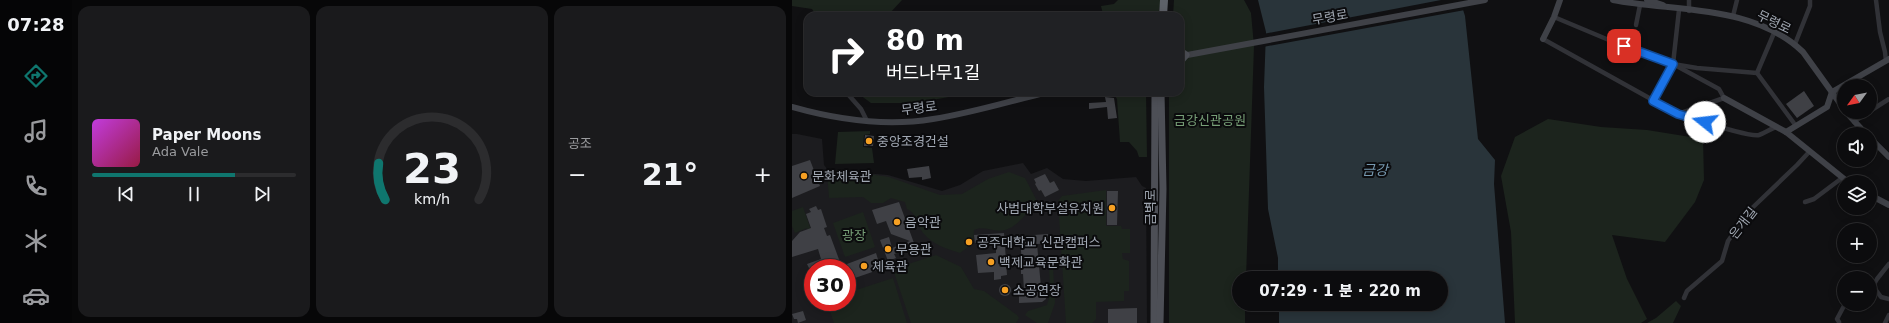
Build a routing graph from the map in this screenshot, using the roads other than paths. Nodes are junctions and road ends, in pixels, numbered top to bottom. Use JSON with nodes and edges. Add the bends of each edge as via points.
{"nodes":[{"id":1,"x":1164,"y":0,"type":"edge"},
{"id":2,"x":1170,"y":0,"type":"edge"},
{"id":3,"x":1485,"y":0,"type":"edge"},
{"id":4,"x":1560,"y":0,"type":"edge"},
{"id":5,"x":1613,"y":0,"type":"edge"},
{"id":6,"x":1647,"y":0,"type":"edge"},
{"id":7,"x":1689,"y":0,"type":"edge"},
{"id":8,"x":1737,"y":0,"type":"edge"},
{"id":9,"x":1810,"y":0,"type":"edge"},
{"id":10,"x":1876,"y":0,"type":"edge"},
{"id":11,"x":1640,"y":4,"type":"junction"},
{"id":12,"x":1679,"y":10,"type":"junction"},
{"id":13,"x":1689,"y":11,"type":"junction"},
{"id":14,"x":1163,"y":12,"type":"edge"},
{"id":15,"x":1168,"y":12,"type":"edge"},
{"id":16,"x":1733,"y":16,"type":"junction"},
{"id":17,"x":1554,"y":17,"type":"junction"},
{"id":18,"x":1636,"y":25,"type":"dead end"},
{"id":19,"x":1774,"y":33,"type":"junction"},
{"id":20,"x":1543,"y":39,"type":"joint"},
{"id":21,"x":1795,"y":44,"type":"junction"},
{"id":22,"x":1184,"y":54,"type":"edge"},
{"id":23,"x":1887,"y":60,"type":"edge"},
{"id":24,"x":1673,"y":64,"type":"junction"},
{"id":25,"x":1757,"y":73,"type":"junction"},
{"id":26,"x":1832,"y":92,"type":"junction"},
{"id":27,"x":850,"y":96,"type":"edge"},
{"id":28,"x":1029,"y":96,"type":"edge"},
{"id":29,"x":1158,"y":96,"type":"edge"},
{"id":30,"x":1158,"y":96,"type":"edge"},
{"id":31,"x":1724,"y":98,"type":"junction"},
{"id":32,"x":1837,"y":99,"type":"edge"},
{"id":33,"x":1889,"y":99,"type":"edge"},
{"id":34,"x":1653,"y":101,"type":"junction"},
{"id":35,"x":1877,"y":106,"type":"edge"},
{"id":36,"x":792,"y":107,"type":"edge"},
{"id":37,"x":1678,"y":114,"type":"junction"},
{"id":38,"x":1852,"y":119,"type":"edge"},
{"id":39,"x":1858,"y":119,"type":"edge"},
{"id":40,"x":867,"y":121,"type":"junction"},
{"id":41,"x":1854,"y":122,"type":"junction"},
{"id":42,"x":1796,"y":126,"type":"junction"},
{"id":43,"x":1776,"y":127,"type":"junction"},
{"id":44,"x":1859,"y":127,"type":"edge"},
{"id":45,"x":1786,"y":132,"type":"junction"},
{"id":46,"x":1877,"y":145,"type":"edge"},
{"id":47,"x":1810,"y":151,"type":"junction"},
{"id":48,"x":1889,"y":157,"type":"edge"},
{"id":49,"x":1838,"y":175,"type":"edge"},
{"id":50,"x":1837,"y":182,"type":"edge"},
{"id":51,"x":1877,"y":199,"type":"edge"},
{"id":52,"x":1805,"y":202,"type":"dead end"},
{"id":53,"x":1889,"y":205,"type":"edge"},
{"id":54,"x":1889,"y":264,"type":"edge"},
{"id":55,"x":1877,"y":278,"type":"edge"},
{"id":56,"x":1877,"y":293,"type":"edge"},
{"id":57,"x":1684,"y":298,"type":"dead end"},
{"id":58,"x":1889,"y":298,"type":"edge"},
{"id":59,"x":1841,"y":311,"type":"edge"},
{"id":60,"x":1889,"y":315,"type":"edge"},
{"id":61,"x":1839,"y":322,"type":"dead end"},
{"id":62,"x":1154,"y":323,"type":"edge"},
{"id":63,"x":1160,"y":323,"type":"edge"},
{"id":64,"x":1885,"y":323,"type":"edge"}],
"edges":[{"from":1,"to":14,"type":"highway"},
{"from":2,"to":15,"type":"highway"},
{"from":3,"to":22,"type":"main road","name":"무령로"},
{"from":4,"to":17,"type":"main road"},
{"from":5,"to":11,"type":"main road","name":"무령로"},
{"from":6,"to":12,"type":"main road"},
{"from":7,"to":13,"type":"street"},
{"from":8,"to":16,"type":"street"},
{"from":9,"to":21,"type":"street"},
{"from":10,"to":23,"type":"street"},
{"from":11,"to":12,"type":"main road","name":"무령로"},
{"from":11,"to":18,"type":"street"},
{"from":12,"to":13,"type":"main road","name":"무령로"},
{"from":12,"to":24,"type":"street"},
{"from":13,"to":16,"type":"main road","name":"무령로"},
{"from":16,"to":19,"type":"main road","name":"무령로"},
{"from":17,"to":20,"type":"main road"},
{"from":17,"to":24,"type":"street"},
{"from":19,"to":21,"type":"main road","name":"무령로"},
{"from":19,"to":25,"type":"street"},
{"from":20,"to":34,"type":"street"},
{"from":21,"to":26,"type":"main road","name":"무령로"},
{"from":23,"to":26,"type":"main road"},
{"from":24,"to":25,"type":"street"},
{"from":24,"to":31,"type":"street","via":[[1719,89]]},
{"from":24,"to":34,"type":"street"},
{"from":25,"to":42,"type":"street"},
{"from":26,"to":32,"type":"main road","name":"무령로"},
{"from":26,"to":42,"type":"main road","via":[[1827,107]]},
{"from":27,"to":40,"type":"street"},
{"from":28,"to":40,"type":"main road","name":"무령로","via":[[933,119],[886,123]]},
{"from":29,"to":62,"type":"main road","name":"금벽로"},
{"from":30,"to":63,"type":"main road","name":"금벽로","via":[[1163,196]]},
{"from":31,"to":37,"type":"street"},
{"from":31,"to":43,"type":"main road"},
{"from":33,"to":35,"type":"street"},
{"from":34,"to":37,"type":"street"},
{"from":36,"to":40,"type":"main road","name":"무령로","via":[[825,116]]},
{"from":37,"to":43,"type":"street","via":[[1746,135],[1758,135]]},
{"from":38,"to":41,"type":"main road"},
{"from":39,"to":41,"type":"street"},
{"from":41,"to":44,"type":"main road"},
{"from":42,"to":45,"type":"main road"},
{"from":43,"to":45,"type":"main road"},
{"from":45,"to":47,"type":"main road"},
{"from":46,"to":48,"type":"main road"},
{"from":47,"to":49,"type":"main road"},
{"from":47,"to":57,"type":"street","name":"은개길","via":[[1749,211],[1728,241],[1722,261],[1687,291]]},
{"from":50,"to":52,"type":"street","via":[[1819,197]]},
{"from":51,"to":53,"type":"main road"},
{"from":54,"to":55,"type":"street"},
{"from":56,"to":58,"type":"street","via":[[1881,297]]},
{"from":59,"to":61,"type":"street","via":[[1837,319]]},
{"from":60,"to":64,"type":"street"}]}
